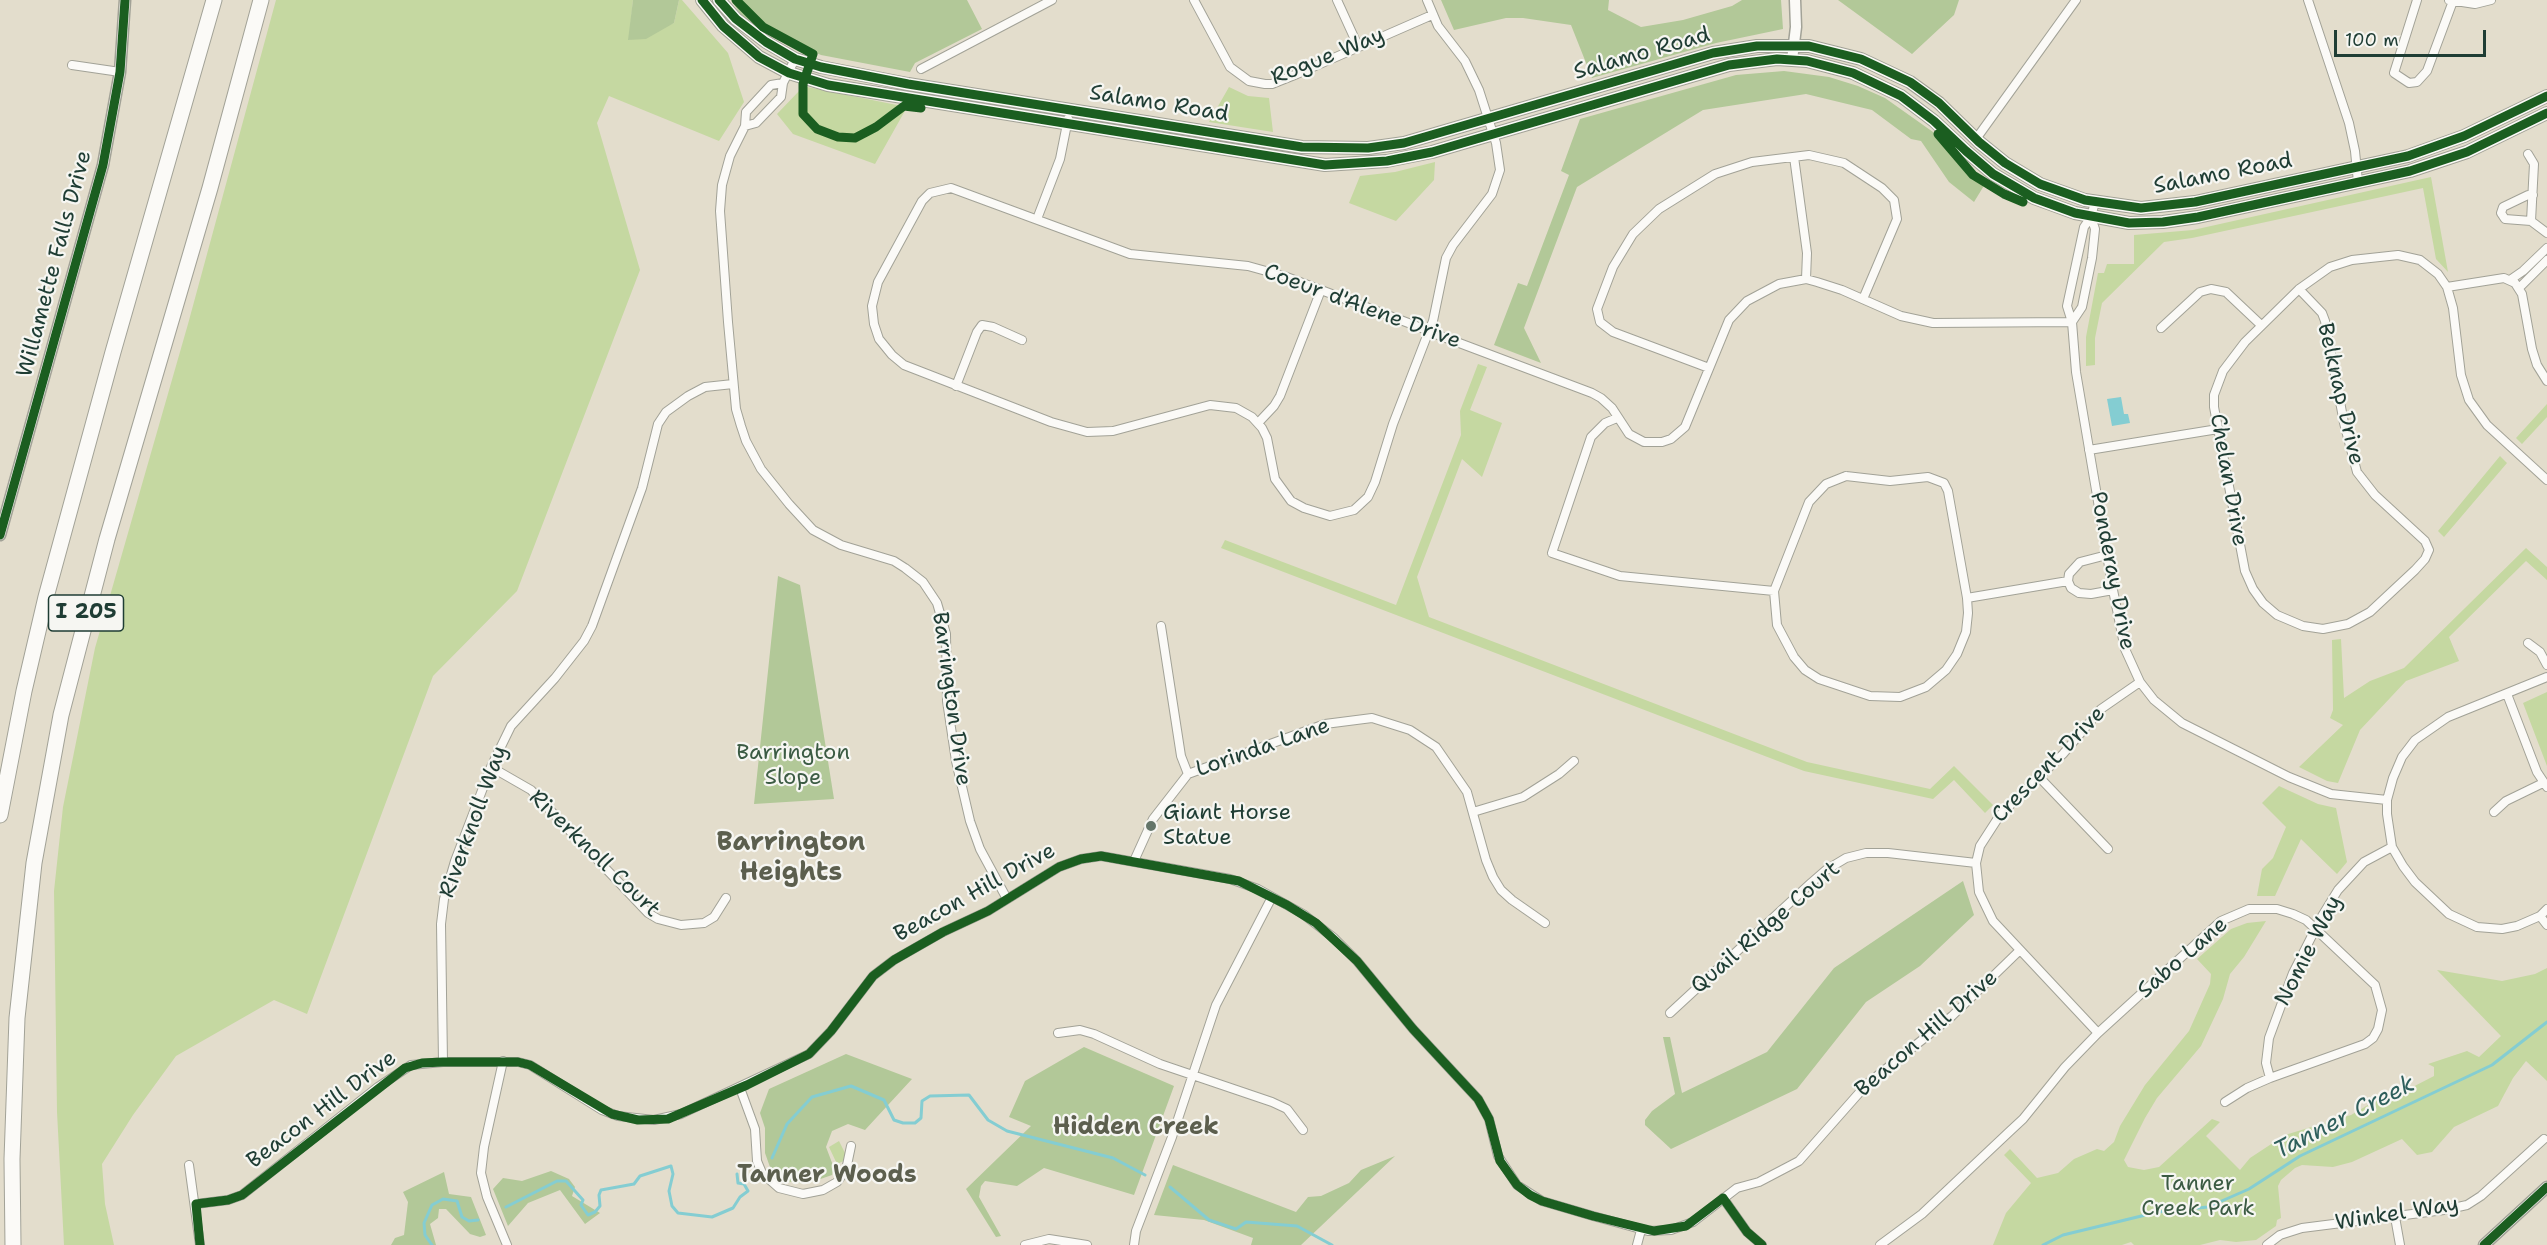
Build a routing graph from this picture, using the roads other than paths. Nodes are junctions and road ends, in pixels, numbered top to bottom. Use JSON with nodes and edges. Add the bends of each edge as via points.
{"nodes":[{"id":1,"x":125,"y":0,"type":"edge"},
{"id":2,"x":214,"y":0,"type":"edge"},
{"id":3,"x":261,"y":0,"type":"edge"},
{"id":4,"x":702,"y":0,"type":"edge"},
{"id":5,"x":719,"y":0,"type":"edge"},
{"id":6,"x":1194,"y":0,"type":"edge"},
{"id":7,"x":1337,"y":0,"type":"edge"},
{"id":8,"x":1427,"y":0,"type":"edge"},
{"id":9,"x":1794,"y":0,"type":"edge"},
{"id":10,"x":2076,"y":0,"type":"edge"},
{"id":11,"x":2308,"y":0,"type":"edge"},
{"id":12,"x":2417,"y":0,"type":"edge"},
{"id":13,"x":2451,"y":0,"type":"edge"},
{"id":14,"x":2491,"y":0,"type":"edge"},
{"id":15,"x":1045,"y":1,"type":"edge"},
{"id":16,"x":1432,"y":15,"type":"junction"},
{"id":17,"x":1794,"y":45,"type":"junction"},
{"id":18,"x":1358,"y":46,"type":"junction"},
{"id":19,"x":795,"y":59,"type":"junction"},
{"id":20,"x":1792,"y":60,"type":"junction"},
{"id":21,"x":72,"y":65,"type":"dead end"},
{"id":22,"x":921,"y":69,"type":"dead end"},
{"id":23,"x":120,"y":72,"type":"junction"},
{"id":24,"x":786,"y":78,"type":"junction"},
{"id":25,"x":2547,"y":96,"type":"edge"},
{"id":26,"x":1069,"y":110,"type":"junction"},
{"id":27,"x":2547,"y":113,"type":"edge"},
{"id":28,"x":1488,"y":119,"type":"junction"},
{"id":29,"x":1067,"y":124,"type":"junction"},
{"id":30,"x":745,"y":126,"type":"junction"},
{"id":31,"x":1493,"y":134,"type":"junction"},
{"id":32,"x":1976,"y":139,"type":"junction"},
{"id":33,"x":2528,"y":154,"type":"dead end"},
{"id":34,"x":1794,"y":157,"type":"junction"},
{"id":35,"x":2355,"y":167,"type":"junction"},
{"id":36,"x":2358,"y":182,"type":"junction"},
{"id":37,"x":2533,"y":195,"type":"junction"},
{"id":38,"x":2095,"y":202,"type":"junction"},
{"id":39,"x":2091,"y":217,"type":"junction"},
{"id":40,"x":1037,"y":219,"type":"junction"},
{"id":41,"x":2531,"y":221,"type":"junction"},
{"id":42,"x":2547,"y":233,"type":"edge"},
{"id":43,"x":2547,"y":248,"type":"edge"},
{"id":44,"x":2547,"y":260,"type":"edge"},
{"id":45,"x":1806,"y":279,"type":"junction"},
{"id":46,"x":2510,"y":280,"type":"junction"},
{"id":47,"x":2447,"y":287,"type":"junction"},
{"id":48,"x":2519,"y":288,"type":"junction"},
{"id":49,"x":2299,"y":289,"type":"junction"},
{"id":50,"x":1321,"y":290,"type":"junction"},
{"id":51,"x":1863,"y":299,"type":"junction"},
{"id":52,"x":2072,"y":322,"type":"junction"},
{"id":53,"x":2261,"y":325,"type":"junction"},
{"id":54,"x":2161,"y":328,"type":"dead end"},
{"id":55,"x":1429,"y":331,"type":"junction"},
{"id":56,"x":1022,"y":340,"type":"dead end"},
{"id":57,"x":1708,"y":368,"type":"junction"},
{"id":58,"x":2547,"y":381,"type":"edge"},
{"id":59,"x":733,"y":384,"type":"junction"},
{"id":60,"x":956,"y":386,"type":"junction"},
{"id":61,"x":1617,"y":418,"type":"junction"},
{"id":62,"x":1258,"y":423,"type":"junction"},
{"id":63,"x":2218,"y":429,"type":"junction"},
{"id":64,"x":2089,"y":450,"type":"junction"},
{"id":65,"x":2547,"y":480,"type":"edge"},
{"id":66,"x":0,"y":535,"type":"edge"},
{"id":67,"x":2429,"y":550,"type":"joint"},
{"id":68,"x":2107,"y":555,"type":"junction"},
{"id":69,"x":2068,"y":581,"type":"junction"},
{"id":70,"x":2113,"y":590,"type":"junction"},
{"id":71,"x":1774,"y":591,"type":"junction"},
{"id":72,"x":1966,"y":598,"type":"junction"},
{"id":73,"x":1161,"y":626,"type":"dead end"},
{"id":74,"x":2528,"y":644,"type":"dead end"},
{"id":75,"x":2547,"y":665,"type":"edge"},
{"id":76,"x":2547,"y":677,"type":"edge"},
{"id":77,"x":2140,"y":682,"type":"junction"},
{"id":78,"x":2506,"y":694,"type":"junction"},
{"id":79,"x":1574,"y":761,"type":"dead end"},
{"id":80,"x":490,"y":767,"type":"junction"},
{"id":81,"x":1188,"y":774,"type":"junction"},
{"id":82,"x":2040,"y":778,"type":"junction"},
{"id":83,"x":2545,"y":785,"type":"edge"},
{"id":84,"x":2387,"y":800,"type":"junction"},
{"id":85,"x":2494,"y":812,"type":"dead end"},
{"id":86,"x":1473,"y":813,"type":"junction"},
{"id":87,"x":0,"y":815,"type":"edge"},
{"id":88,"x":2392,"y":847,"type":"junction"},
{"id":89,"x":2108,"y":849,"type":"dead end"},
{"id":90,"x":1134,"y":861,"type":"junction"},
{"id":91,"x":1976,"y":863,"type":"junction"},
{"id":92,"x":1272,"y":897,"type":"junction"},
{"id":93,"x":726,"y":898,"type":"dead end"},
{"id":94,"x":1007,"y":899,"type":"junction"},
{"id":95,"x":2547,"y":909,"type":"edge"},
{"id":96,"x":2540,"y":916,"type":"junction"},
{"id":97,"x":1545,"y":923,"type":"dead end"},
{"id":98,"x":2547,"y":925,"type":"edge"},
{"id":99,"x":2315,"y":929,"type":"junction"},
{"id":100,"x":2019,"y":951,"type":"junction"},
{"id":101,"x":1670,"y":1012,"type":"dead end"},
{"id":102,"x":1058,"y":1033,"type":"dead end"},
{"id":103,"x":2098,"y":1033,"type":"junction"},
{"id":104,"x":503,"y":1061,"type":"junction"},
{"id":105,"x":443,"y":1062,"type":"junction"},
{"id":106,"x":1192,"y":1076,"type":"junction"},
{"id":107,"x":2270,"y":1078,"type":"junction"},
{"id":108,"x":740,"y":1088,"type":"junction"},
{"id":109,"x":2225,"y":1102,"type":"dead end"},
{"id":110,"x":1303,"y":1130,"type":"dead end"},
{"id":111,"x":2544,"y":1139,"type":"dead end"},
{"id":112,"x":851,"y":1146,"type":"dead end"},
{"id":113,"x":189,"y":1166,"type":"dead end"},
{"id":114,"x":2547,"y":1187,"type":"edge"},
{"id":115,"x":1723,"y":1198,"type":"junction"},
{"id":116,"x":196,"y":1204,"type":"junction"},
{"id":117,"x":2395,"y":1217,"type":"junction"},
{"id":118,"x":1641,"y":1230,"type":"junction"},
{"id":119,"x":13,"y":1245,"type":"edge"},
{"id":120,"x":200,"y":1245,"type":"edge"},
{"id":121,"x":507,"y":1245,"type":"edge"},
{"id":122,"x":1025,"y":1245,"type":"edge"},
{"id":123,"x":1088,"y":1245,"type":"edge"},
{"id":124,"x":1134,"y":1245,"type":"edge"},
{"id":125,"x":1638,"y":1245,"type":"edge"},
{"id":126,"x":1761,"y":1245,"type":"edge"},
{"id":127,"x":1880,"y":1245,"type":"edge"},
{"id":128,"x":2267,"y":1245,"type":"edge"},
{"id":129,"x":2400,"y":1245,"type":"edge"},
{"id":130,"x":2484,"y":1245,"type":"edge"}],
"edges":[{"from":1,"to":23,"type":"street","name":"Willamette Falls Drive"},
{"from":2,"to":87,"type":"highway","number":"I 205","via":[[51,576]]},
{"from":3,"to":119,"type":"highway","number":"I 205","via":[[104,549],[61,715],[34,863],[18,1008]]},
{"from":4,"to":24,"type":"main road","name":"Salamo Road","via":[[723,26]]},
{"from":5,"to":19,"type":"main road","name":"Salamo Road","via":[[754,34]]},
{"from":6,"to":18,"type":"street","name":"Rogue Way","via":[[1230,68],[1257,83],[1272,84]]},
{"from":7,"to":18,"type":"street"},
{"from":8,"to":16,"type":"street"},
{"from":9,"to":17,"type":"street"},
{"from":10,"to":32,"type":"street"},
{"from":11,"to":35,"type":"street","via":[[2349,123]]},
{"from":12,"to":13,"type":"street","via":[[2394,73],[2409,83],[2417,82],[2427,71]]},
{"from":13,"to":14,"type":"street","via":[[2475,4]]},
{"from":15,"to":22,"type":"street"},
{"from":16,"to":18,"type":"street","name":"Rogue Way"},
{"from":16,"to":28,"type":"street","via":[[1471,72]]},
{"from":17,"to":20,"type":"street"},
{"from":17,"to":28,"type":"main road","name":"Salamo Road","via":[[1713,53]]},
{"from":17,"to":32,"type":"main road","name":"Salamo Road","via":[[1844,54],[1887,69],[1933,98]]},
{"from":19,"to":24,"type":"street"},
{"from":19,"to":26,"type":"main road","name":"Salamo Road","via":[[842,72]]},
{"from":20,"to":31,"type":"main road","name":"Salamo Road","via":[[1711,69]]},
{"from":20,"to":39,"type":"main road","name":"Salamo Road","via":[[1839,68],[1882,85],[1920,109],[2008,184],[2047,203]]},
{"from":21,"to":23,"type":"street"},
{"from":23,"to":66,"type":"street","name":"Willamette Falls Drive","via":[[98,184]]},
{"from":24,"to":29,"type":"main road","name":"Salamo Road"},
{"from":24,"to":30,"type":"street","via":[[781,97],[765,116]]},
{"from":24,"to":30,"type":"street","name":"Barrington Drive","via":[[759,96],[746,112]]},
{"from":25,"to":35,"type":"main road","name":"Salamo Road","via":[[2440,146]]},
{"from":26,"to":28,"type":"main road","name":"Salamo Road","via":[[1302,147],[1336,148],[1393,145]]},
{"from":26,"to":29,"type":"street"},
{"from":27,"to":36,"type":"main road","name":"Salamo Road","via":[[2447,160]]},
{"from":28,"to":31,"type":"street"},
{"from":29,"to":31,"type":"main road","name":"Salamo Road","via":[[1325,165],[1396,160]]},
{"from":29,"to":40,"type":"street","via":[[1060,159]]},
{"from":30,"to":59,"type":"street","name":"Barrington Drive","via":[[730,156],[720,211]]},
{"from":31,"to":55,"type":"street","via":[[1500,158],[1497,181],[1492,194],[1446,258]]},
{"from":32,"to":38,"type":"main road","name":"Salamo Road","via":[[2025,176]]},
{"from":33,"to":37,"type":"street","via":[[2534,164]]},
{"from":34,"to":45,"type":"street","via":[[1807,253]]},
{"from":34,"to":51,"type":"street","via":[[1821,156],[1844,164],[1894,200],[1897,219]]},
{"from":34,"to":57,"type":"street","via":[[1729,169],[1686,191],[1647,219],[1613,267],[1597,309],[1600,322],[1621,335]]},
{"from":35,"to":36,"type":"street"},
{"from":35,"to":38,"type":"main road","name":"Salamo Road","via":[[2178,205],[2141,208]]},
{"from":36,"to":39,"type":"main road","name":"Salamo Road","via":[[2176,221],[2129,223]]},
{"from":37,"to":41,"type":"street"},
{"from":37,"to":41,"type":"street","via":[[2503,207],[2501,213],[2505,219]]},
{"from":38,"to":39,"type":"street","name":"Ponderay Drive"},
{"from":39,"to":52,"type":"street","name":"Ponderay Drive","via":[[2084,227],[2067,306]]},
{"from":39,"to":52,"type":"street","name":"Ponderay Drive","via":[[2095,229],[2092,258],[2082,307]]},
{"from":40,"to":50,"type":"street","name":"Coeur d'Alene Drive","via":[[1130,254],[1248,266]]},
{"from":40,"to":60,"type":"street","name":"Coeur d'Alene Drive","via":[[960,190],[936,191],[922,201],[878,282],[872,316],[885,348],[904,365]]},
{"from":41,"to":42,"type":"street"},
{"from":43,"to":46,"type":"street"},
{"from":44,"to":48,"type":"street"},
{"from":45,"to":51,"type":"street","name":"Coeur d'Alene Drive"},
{"from":45,"to":57,"type":"street","name":"Coeur d'Alene Drive","via":[[1766,289],[1742,305],[1723,332]]},
{"from":46,"to":47,"type":"street","via":[[2490,279]]},
{"from":46,"to":48,"type":"street"},
{"from":47,"to":49,"type":"street","name":"Chelan Drive","via":[[2420,260],[2398,255],[2352,260],[2330,267]]},
{"from":47,"to":65,"type":"street","name":"Chelan Drive","via":[[2461,375],[2469,400],[2487,425]]},
{"from":48,"to":58,"type":"street","via":[[2532,349]]},
{"from":49,"to":53,"type":"street","name":"Chelan Drive"},
{"from":49,"to":67,"type":"street","name":"Belknap Drive","via":[[2325,321],[2357,472],[2375,495],[2425,541]]},
{"from":50,"to":55,"type":"street","name":"Coeur d'Alene Drive"},
{"from":50,"to":62,"type":"street","via":[[1280,396]]},
{"from":51,"to":52,"type":"street","name":"Coeur d'Alene Drive","via":[[1901,316],[1933,323]]},
{"from":52,"to":64,"type":"street","name":"Ponderay Drive","via":[[2075,371]]},
{"from":53,"to":54,"type":"street","via":[[2226,292],[2210,289],[2186,303]]},
{"from":53,"to":63,"type":"street","name":"Chelan Drive","via":[[2220,378],[2214,395]]},
{"from":55,"to":61,"type":"street","name":"Coeur d'Alene Drive","via":[[1602,398]]},
{"from":55,"to":62,"type":"street","via":[[1393,424],[1376,482],[1354,510],[1330,516],[1291,501],[1275,479],[1267,438]]},
{"from":56,"to":60,"type":"street","via":[[990,325],[982,326]]},
{"from":57,"to":61,"type":"street","name":"Coeur d'Alene Drive","via":[[1685,427],[1671,439],[1651,443],[1636,440]]},
{"from":59,"to":80,"type":"street","name":"Riverknoll Way","via":[[705,387],[688,396],[666,412],[658,424],[642,488],[592,626],[555,678],[511,726]]},
{"from":59,"to":94,"type":"street","name":"Barrington Drive","via":[[746,441],[766,476],[806,524],[841,545],[894,561],[923,582],[938,603],[946,634],[947,701],[970,821]]},
{"from":60,"to":62,"type":"street","name":"Coeur d'Alene Drive","via":[[1087,432],[1113,431],[1217,405],[1244,412]]},
{"from":61,"to":71,"type":"street","via":[[1605,423],[1591,437],[1552,553],[1620,576]]},
{"from":63,"to":64,"type":"street"},
{"from":63,"to":67,"type":"street","name":"Chelan Drive","via":[[2248,580],[2263,603],[2286,620],[2323,629],[2348,624],[2370,612],[2421,564]]},
{"from":64,"to":68,"type":"street","name":"Ponderay Drive"},
{"from":68,"to":69,"type":"street","via":[[2080,562],[2068,574]]},
{"from":68,"to":70,"type":"street","name":"Ponderay Drive"},
{"from":69,"to":70,"type":"street","via":[[2079,593]]},
{"from":69,"to":72,"type":"street"},
{"from":70,"to":77,"type":"street","name":"Ponderay Drive","via":[[2125,649]]},
{"from":71,"to":72,"type":"street","via":[[1780,635],[1805,670],[1855,692],[1889,698],[1913,693],[1946,670],[1965,637]]},
{"from":71,"to":72,"type":"street","via":[[1809,502],[1826,484],[1846,476],[1890,480],[1928,477],[1944,483],[1948,491]]},
{"from":73,"to":81,"type":"street","via":[[1181,756]]},
{"from":74,"to":75,"type":"street","via":[[2540,652]]},
{"from":76,"to":78,"type":"street"},
{"from":77,"to":82,"type":"street","name":"Crescent Drive","via":[[2101,709]]},
{"from":77,"to":84,"type":"street","name":"Ponderay Drive","via":[[2154,700],[2182,723],[2281,773],[2331,794]]},
{"from":78,"to":83,"type":"street"},
{"from":78,"to":84,"type":"street","via":[[2448,717],[2415,740],[2392,778]]},
{"from":79,"to":86,"type":"street","via":[[1522,798]]},
{"from":80,"to":93,"type":"street","name":"Riverknoll Court","via":[[531,790],[550,807],[648,913],[658,919],[681,925],[704,923],[714,917]]},
{"from":80,"to":105,"type":"street","name":"Riverknoll Way","via":[[444,899]]},
{"from":81,"to":86,"type":"street","name":"Lorinda Lane","via":[[1325,724],[1372,718],[1410,730],[1436,747],[1467,792]]},
{"from":81,"to":90,"type":"street","name":"Lorinda Lane","via":[[1153,819]]},
{"from":82,"to":89,"type":"street"},
{"from":82,"to":91,"type":"street","name":"Crescent Drive","via":[[1992,824]]},
{"from":83,"to":85,"type":"street","via":[[2506,801]]},
{"from":84,"to":88,"type":"street"},
{"from":86,"to":97,"type":"street","name":"Lorinda Lane","via":[[1497,884]]},
{"from":88,"to":96,"type":"street","via":[[2415,882],[2460,920],[2477,927],[2502,929]]},
{"from":88,"to":99,"type":"street","name":"Nomie Way","via":[[2364,862],[2338,890]]},
{"from":90,"to":92,"type":"street","name":"Beacon Hill Drive","via":[[1230,879]]},
{"from":90,"to":94,"type":"street","name":"Beacon Hill Drive","via":[[1101,856],[1081,859],[1059,867]]},
{"from":91,"to":100,"type":"street","name":"Crescent Drive","via":[[1977,885],[1985,908]]},
{"from":91,"to":101,"type":"street","name":"Quail Ridge Court","via":[[1888,853],[1846,858],[1811,883]]},
{"from":92,"to":106,"type":"street","via":[[1218,1000]]},
{"from":92,"to":118,"type":"street","name":"Beacon Hill Drive","via":[[1312,921],[1346,949],[1478,1099],[1489,1119],[1498,1156],[1516,1185],[1542,1201]]},
{"from":94,"to":108,"type":"street","name":"Beacon Hill Drive","via":[[878,971],[809,1054]]},
{"from":95,"to":96,"type":"street"},
{"from":96,"to":98,"type":"street"},
{"from":99,"to":103,"type":"street","name":"Sabo Lane","via":[[2306,920],[2277,909],[2249,909],[2229,917]]},
{"from":99,"to":107,"type":"street","name":"Nomie Way","via":[[2293,973],[2269,1038],[2266,1062]]},
{"from":99,"to":107,"type":"street","name":"Sabo Lane","via":[[2375,985],[2382,1012],[2378,1029],[2365,1044]]},
{"from":100,"to":103,"type":"street","name":"Crescent Drive"},
{"from":100,"to":115,"type":"street","name":"Beacon Hill Drive","via":[[1952,1016],[1867,1084],[1799,1161]]},
{"from":102,"to":106,"type":"street","via":[[1080,1030],[1094,1034]]},
{"from":103,"to":127,"type":"street","name":"Sabo Lane","via":[[2023,1119],[1922,1214]]},
{"from":104,"to":105,"type":"street","name":"Beacon Hill Drive"},
{"from":104,"to":108,"type":"street","name":"Beacon Hill Drive","via":[[530,1065],[602,1110],[633,1119],[668,1119]]},
{"from":104,"to":121,"type":"street","via":[[484,1147],[482,1182]]},
{"from":105,"to":116,"type":"street","name":"Beacon Hill Drive","via":[[411,1065],[398,1072],[242,1195]]},
{"from":106,"to":110,"type":"street","via":[[1287,1109]]},
{"from":106,"to":124,"type":"street"},
{"from":107,"to":109,"type":"street","name":"Sabo Lane"},
{"from":108,"to":112,"type":"street","via":[[755,1129],[757,1161],[762,1173],[779,1188],[802,1194],[823,1190],[837,1182],[846,1170]]},
{"from":111,"to":117,"type":"street","name":"Winkel Way","via":[[2468,1205]]},
{"from":113,"to":116,"type":"street"},
{"from":114,"to":130,"type":"street"},
{"from":115,"to":118,"type":"street","name":"Beacon Hill Drive","via":[[1686,1226]]},
{"from":115,"to":126,"type":"street"},
{"from":116,"to":120,"type":"street"},
{"from":117,"to":128,"type":"street","name":"Winkel Way","via":[[2302,1228],[2280,1235]]},
{"from":117,"to":129,"type":"street"},
{"from":118,"to":125,"type":"street"},
{"from":122,"to":123,"type":"street","via":[[1049,1239]]}]}
